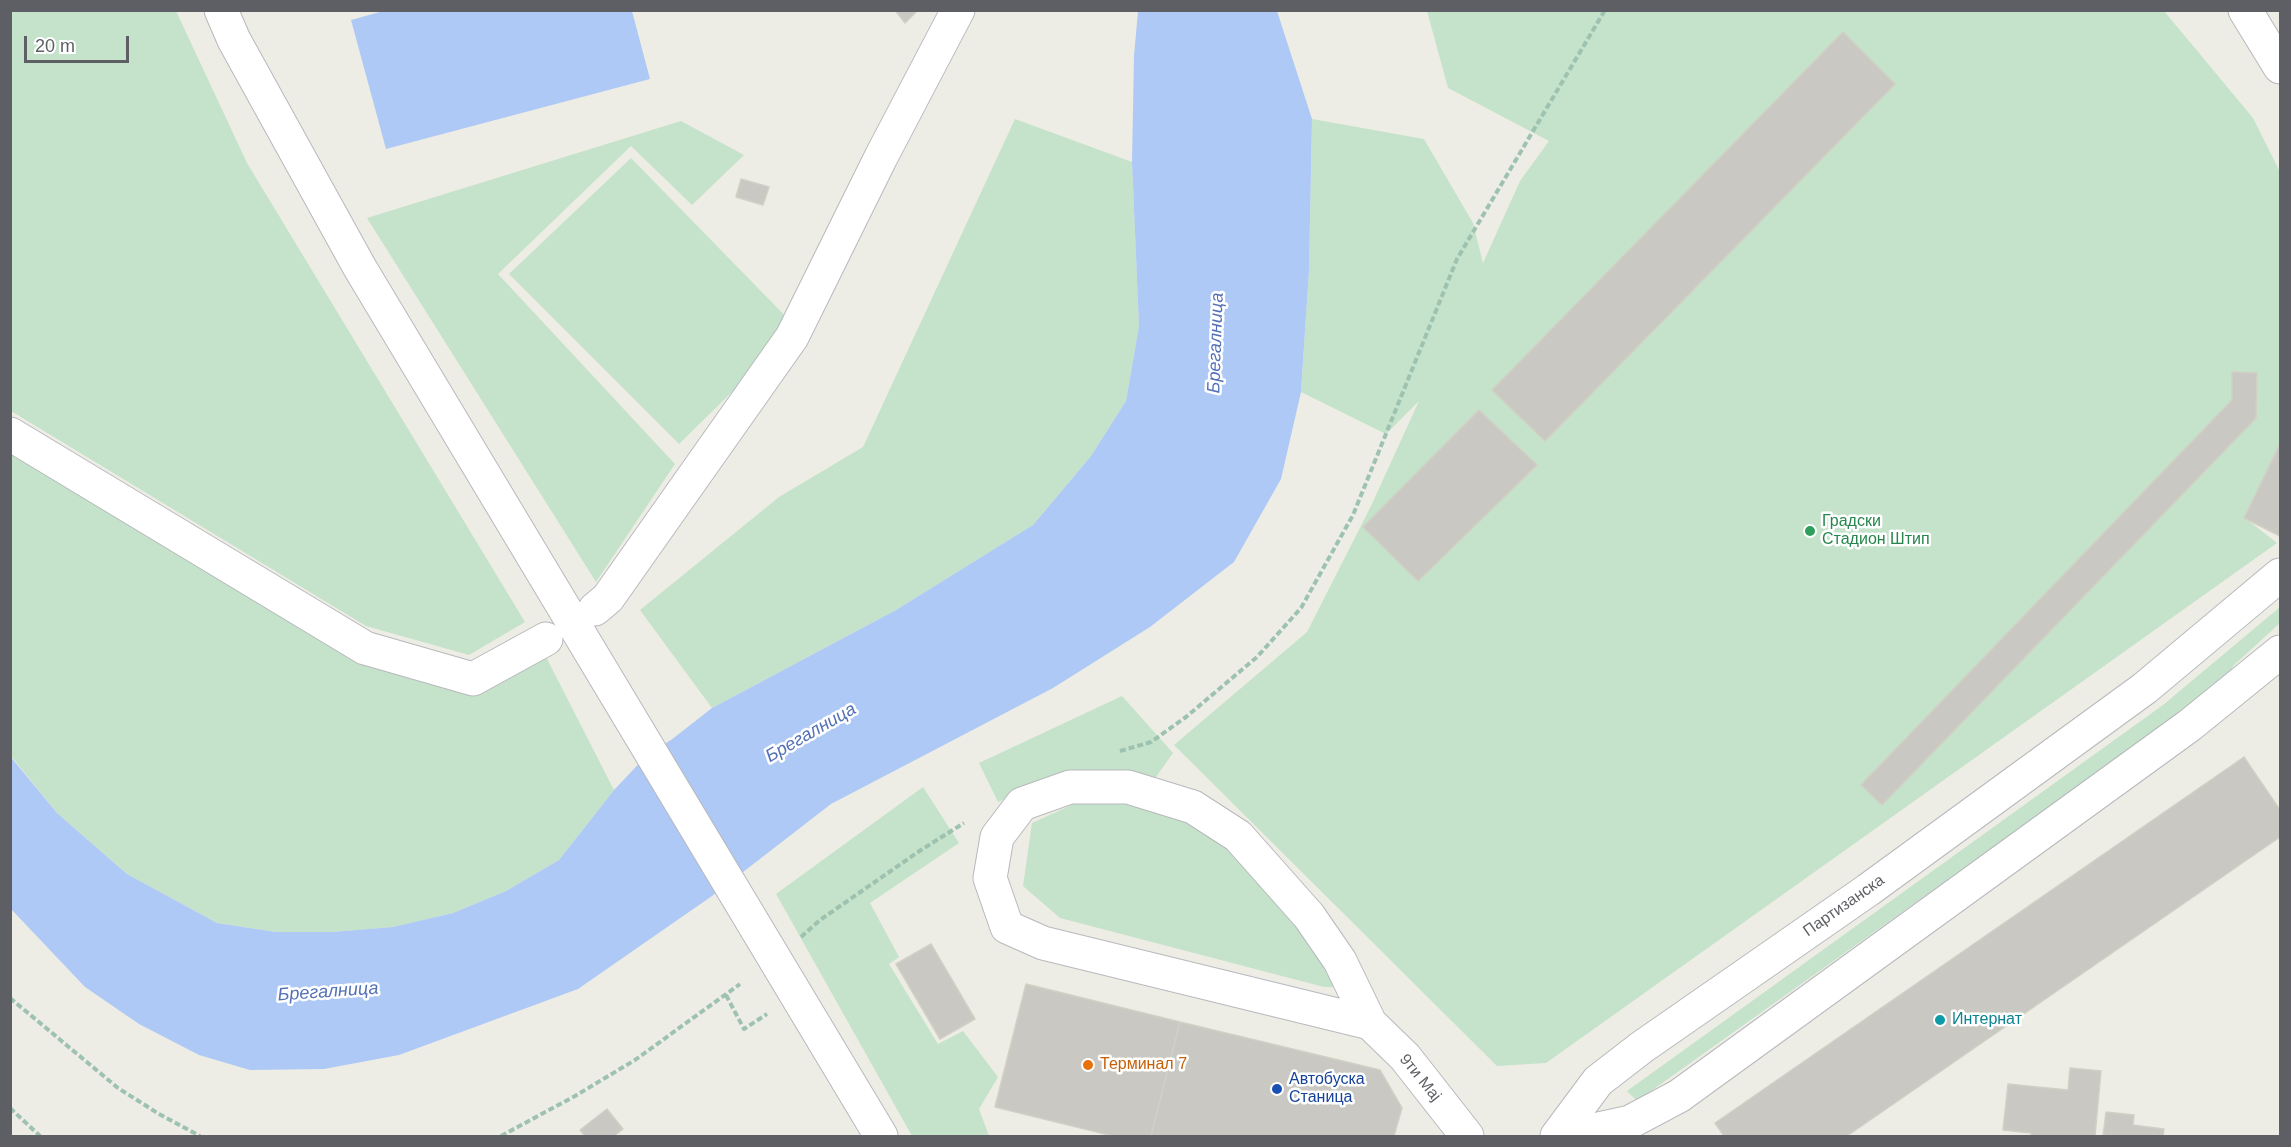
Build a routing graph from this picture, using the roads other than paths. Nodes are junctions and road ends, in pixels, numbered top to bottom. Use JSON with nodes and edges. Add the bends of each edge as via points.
{"nodes":[{"id":1,"x":221,"y":10,"type":"edge"},
{"id":2,"x":958,"y":10,"type":"edge"},
{"id":3,"x":2245,"y":10,"type":"edge"},
{"id":4,"x":2280,"y":67,"type":"edge"},
{"id":5,"x":10,"y":434,"type":"edge"},
{"id":6,"x":2280,"y":575,"type":"edge"},
{"id":7,"x":595,"y":609,"type":"dead end"},
{"id":8,"x":546,"y":639,"type":"dead end"},
{"id":9,"x":2280,"y":652,"type":"edge"},
{"id":10,"x":1370,"y":1023,"type":"junction"},
{"id":11,"x":881,"y":1137,"type":"edge"},
{"id":12,"x":1467,"y":1137,"type":"edge"},
{"id":13,"x":1557,"y":1137,"type":"edge"},
{"id":14,"x":1566,"y":1137,"type":"edge"}],
"edges":[{"from":1,"to":11,"type":"street","via":[[360,268]]},
{"from":2,"to":7,"type":"street","via":[[792,337],[608,598]]},
{"from":3,"to":4,"type":"street"},
{"from":5,"to":8,"type":"street","via":[[365,648],[473,679]]},
{"from":6,"to":13,"type":"street","name":"Партизанска","via":[[2145,688],[1868,890],[1633,1053],[1598,1081]]},
{"from":9,"to":14,"type":"street","via":[[2190,725],[1679,1096],[1630,1122]]},
{"from":10,"to":10,"type":"street","via":[[1340,961],[1309,916],[1238,836],[1193,807],[1128,788],[1070,787],[1022,804],[997,837],[990,878],[1007,927],[1043,942]]},
{"from":10,"to":12,"type":"street","name":"9ти Мај","via":[[1405,1057]]}]}
